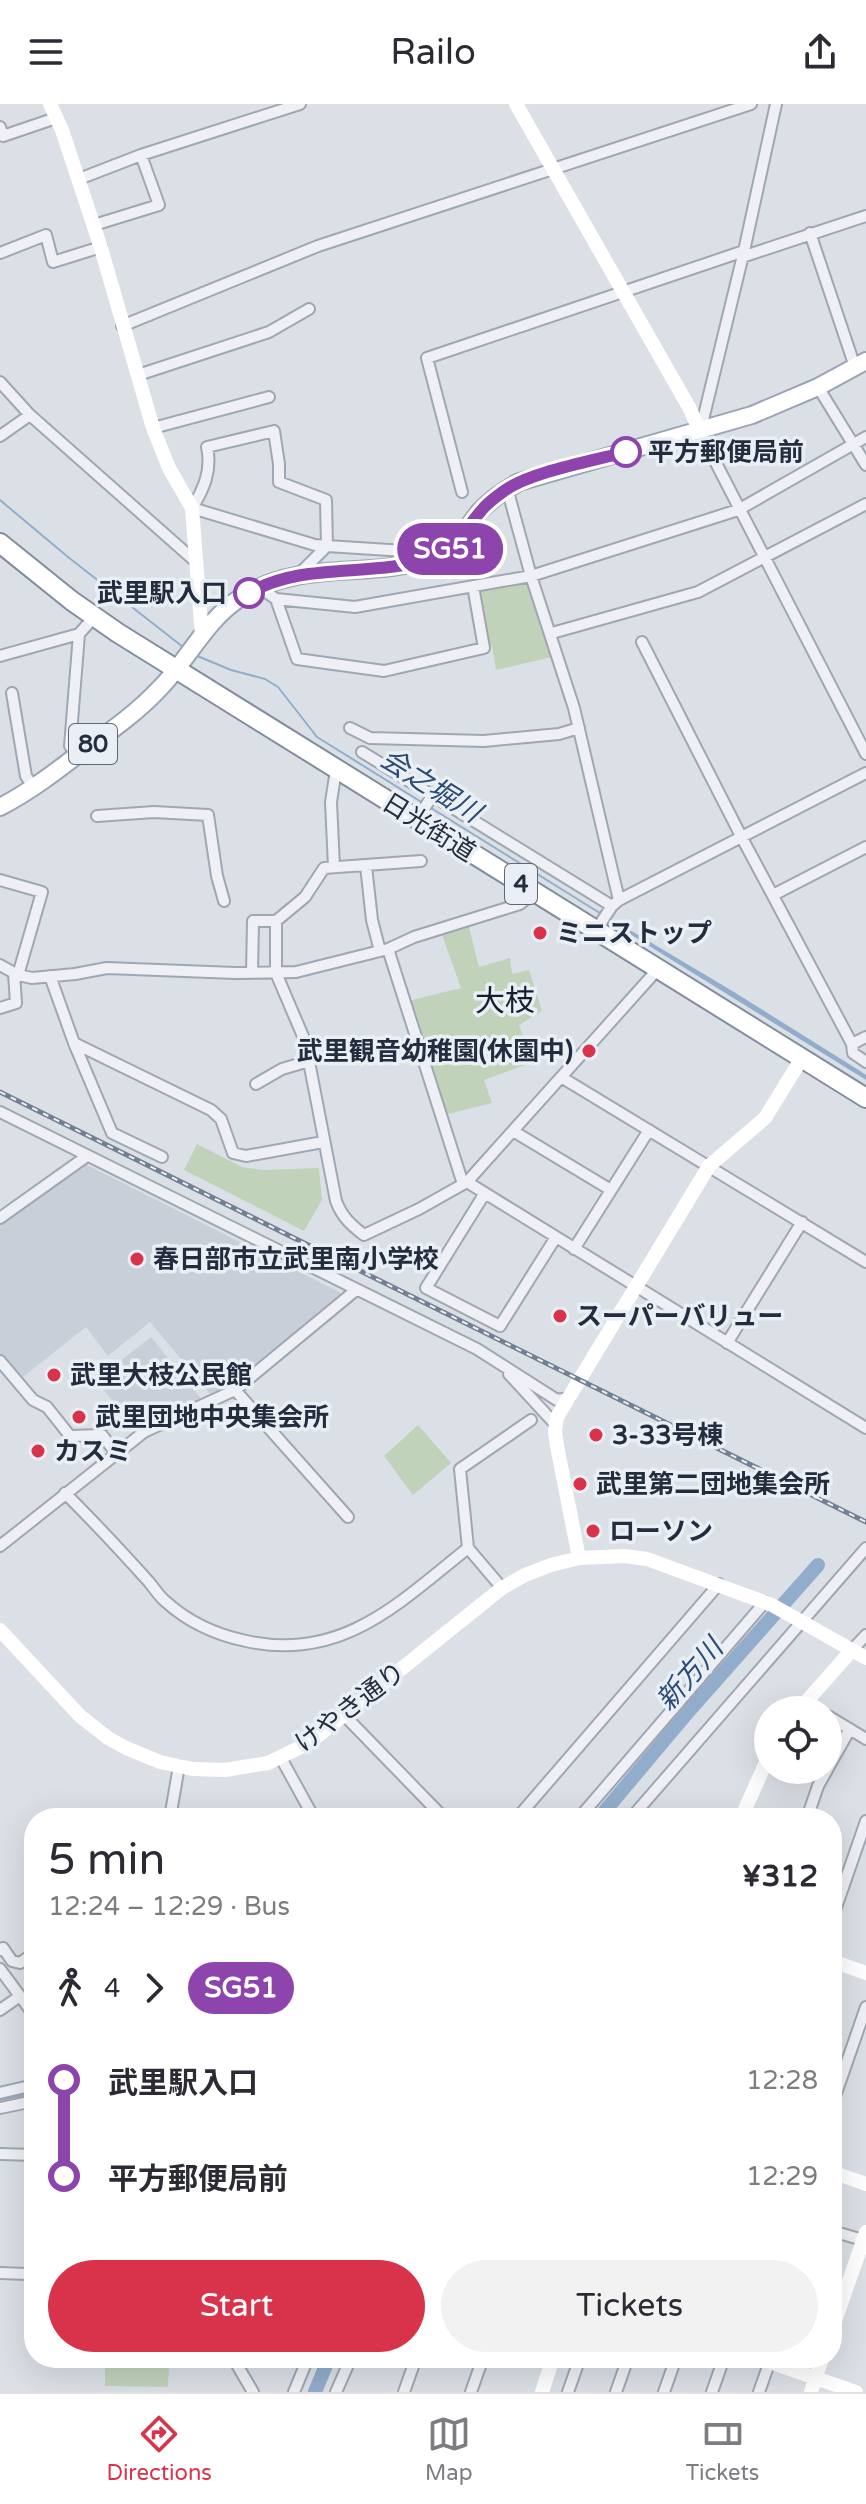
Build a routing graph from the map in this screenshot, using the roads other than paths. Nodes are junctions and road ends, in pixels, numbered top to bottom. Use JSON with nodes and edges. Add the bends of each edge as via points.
{"nodes":[{"id":1,"x":300,"y":104,"type":"edge"},
{"id":2,"x":516,"y":104,"type":"edge"},
{"id":3,"x":751,"y":104,"type":"edge"},
{"id":4,"x":776,"y":104,"type":"edge"},
{"id":5,"x":53,"y":111,"type":"edge"},
{"id":6,"x":0,"y":127,"type":"edge"},
{"id":7,"x":141,"y":155,"type":"junction"},
{"id":8,"x":554,"y":169,"type":"junction"},
{"id":9,"x":79,"y":179,"type":"junction"},
{"id":10,"x":866,"y":216,"type":"edge"},
{"id":11,"x":94,"y":225,"type":"junction"},
{"id":12,"x":810,"y":233,"type":"junction"},
{"id":13,"x":101,"y":247,"type":"junction"},
{"id":14,"x":0,"y":253,"type":"edge"},
{"id":15,"x":743,"y":254,"type":"junction"},
{"id":16,"x":624,"y":293,"type":"junction"},
{"id":17,"x":309,"y":309,"type":"dead end"},
{"id":18,"x":122,"y":326,"type":"junction"},
{"id":19,"x":861,"y":364,"type":"edge"},
{"id":20,"x":138,"y":375,"type":"junction"},
{"id":21,"x":0,"y":382,"type":"edge"},
{"id":22,"x":818,"y":387,"type":"junction"},
{"id":23,"x":269,"y":397,"type":"dead end"},
{"id":24,"x":30,"y":415,"type":"junction"},
{"id":25,"x":153,"y":428,"type":"junction"},
{"id":26,"x":700,"y":432,"type":"junction"},
{"id":27,"x":0,"y":436,"type":"edge"},
{"id":28,"x":866,"y":437,"type":"edge"},
{"id":29,"x":853,"y":445,"type":"junction"},
{"id":30,"x":866,"y":465,"type":"edge"},
{"id":31,"x":507,"y":488,"type":"junction"},
{"id":32,"x":462,"y":492,"type":"dead end"},
{"id":33,"x":866,"y":504,"type":"edge"},
{"id":34,"x":192,"y":508,"type":"junction"},
{"id":35,"x":738,"y":510,"type":"junction"},
{"id":36,"x":0,"y":543,"type":"edge"},
{"id":37,"x":327,"y":546,"type":"junction"},
{"id":38,"x":442,"y":553,"type":"junction"},
{"id":39,"x":763,"y":557,"type":"junction"},
{"id":40,"x":195,"y":561,"type":"junction"},
{"id":41,"x":297,"y":575,"type":"junction"},
{"id":42,"x":531,"y":576,"type":"junction"},
{"id":43,"x":473,"y":586,"type":"junction"},
{"id":44,"x":259,"y":587,"type":"junction"},
{"id":45,"x":276,"y":599,"type":"junction"},
{"id":46,"x":94,"y":617,"type":"junction"},
{"id":47,"x":552,"y":633,"type":"junction"},
{"id":48,"x":79,"y":634,"type":"junction"},
{"id":49,"x":642,"y":642,"type":"dead end"},
{"id":50,"x":191,"y":652,"type":"junction"},
{"id":51,"x":0,"y":656,"type":"edge"},
{"id":52,"x":12,"y":693,"type":"dead end"},
{"id":53,"x":350,"y":728,"type":"dead end"},
{"id":54,"x":579,"y":728,"type":"junction"},
{"id":55,"x":362,"y":752,"type":"dead end"},
{"id":56,"x":866,"y":754,"type":"edge"},
{"id":57,"x":77,"y":756,"type":"junction"},
{"id":58,"x":336,"y":770,"type":"junction"},
{"id":59,"x":866,"y":773,"type":"edge"},
{"id":60,"x":34,"y":788,"type":"junction"},
{"id":61,"x":431,"y":797,"type":"junction"},
{"id":62,"x":0,"y":807,"type":"edge"},
{"id":63,"x":97,"y":816,"type":"dead end"},
{"id":64,"x":419,"y":816,"type":"junction"},
{"id":65,"x":742,"y":838,"type":"junction"},
{"id":66,"x":866,"y":847,"type":"edge"},
{"id":67,"x":421,"y":861,"type":"dead end"},
{"id":68,"x":366,"y":866,"type":"junction"},
{"id":69,"x":334,"y":867,"type":"junction"},
{"id":70,"x":0,"y":880,"type":"edge"},
{"id":71,"x":534,"y":892,"type":"junction"},
{"id":72,"x":773,"y":895,"type":"junction"},
{"id":73,"x":224,"y":901,"type":"dead end"},
{"id":74,"x":614,"y":905,"type":"junction"},
{"id":75,"x":276,"y":921,"type":"junction"},
{"id":76,"x":598,"y":926,"type":"junction"},
{"id":77,"x":384,"y":950,"type":"junction"},
{"id":78,"x":0,"y":965,"type":"edge"},
{"id":79,"x":658,"y":969,"type":"junction"},
{"id":80,"x":252,"y":973,"type":"junction"},
{"id":81,"x":276,"y":973,"type":"junction"},
{"id":82,"x":16,"y":974,"type":"junction"},
{"id":83,"x":50,"y":976,"type":"junction"},
{"id":84,"x":0,"y":1008,"type":"edge"},
{"id":85,"x":866,"y":1037,"type":"edge"},
{"id":86,"x":74,"y":1043,"type":"junction"},
{"id":87,"x":852,"y":1044,"type":"junction"},
{"id":88,"x":802,"y":1058,"type":"junction"},
{"id":89,"x":309,"y":1061,"type":"junction"},
{"id":90,"x":866,"y":1062,"type":"edge"},
{"id":91,"x":561,"y":1077,"type":"junction"},
{"id":92,"x":256,"y":1084,"type":"dead end"},
{"id":93,"x":866,"y":1098,"type":"edge"},
{"id":94,"x":0,"y":1112,"type":"edge"},
{"id":95,"x":649,"y":1130,"type":"junction"},
{"id":96,"x":513,"y":1131,"type":"junction"},
{"id":97,"x":323,"y":1142,"type":"junction"},
{"id":98,"x":87,"y":1156,"type":"junction"},
{"id":99,"x":162,"y":1157,"type":"dead end"},
{"id":100,"x":709,"y":1166,"type":"junction"},
{"id":101,"x":465,"y":1183,"type":"junction"},
{"id":102,"x":611,"y":1190,"type":"junction"},
{"id":103,"x":485,"y":1193,"type":"junction"},
{"id":104,"x":0,"y":1218,"type":"edge"},
{"id":105,"x":802,"y":1222,"type":"junction"},
{"id":106,"x":556,"y":1237,"type":"junction"},
{"id":107,"x":574,"y":1249,"type":"junction"},
{"id":108,"x":866,"y":1262,"type":"edge"},
{"id":109,"x":635,"y":1286,"type":"junction"},
{"id":110,"x":356,"y":1290,"type":"junction"},
{"id":111,"x":727,"y":1343,"type":"junction"},
{"id":112,"x":0,"y":1361,"type":"edge"},
{"id":113,"x":497,"y":1361,"type":"junction"},
{"id":114,"x":235,"y":1390,"type":"junction"},
{"id":115,"x":569,"y":1398,"type":"junction"},
{"id":116,"x":531,"y":1420,"type":"dead end"},
{"id":117,"x":555,"y":1424,"type":"junction"},
{"id":118,"x":866,"y":1428,"type":"edge"},
{"id":119,"x":115,"y":1452,"type":"junction"},
{"id":120,"x":65,"y":1493,"type":"junction"},
{"id":121,"x":348,"y":1517,"type":"dead end"},
{"id":122,"x":0,"y":1546,"type":"edge"},
{"id":123,"x":468,"y":1548,"type":"junction"},
{"id":124,"x":866,"y":1548,"type":"edge"},
{"id":125,"x":579,"y":1558,"type":"junction"},
{"id":126,"x":719,"y":1584,"type":"junction"},
{"id":127,"x":502,"y":1588,"type":"junction"},
{"id":128,"x":769,"y":1604,"type":"junction"},
{"id":129,"x":798,"y":1618,"type":"junction"},
{"id":130,"x":0,"y":1630,"type":"edge"},
{"id":131,"x":866,"y":1635,"type":"edge"},
{"id":132,"x":852,"y":1650,"type":"junction"},
{"id":133,"x":866,"y":1658,"type":"edge"},
{"id":134,"x":816,"y":1696,"type":"edge"},
{"id":135,"x":345,"y":1716,"type":"junction"},
{"id":136,"x":842,"y":1724,"type":"edge"},
{"id":137,"x":850,"y":1729,"type":"junction"},
{"id":138,"x":866,"y":1739,"type":"edge"},
{"id":139,"x":842,"y":1744,"type":"edge"},
{"id":140,"x":281,"y":1758,"type":"junction"},
{"id":141,"x":179,"y":1766,"type":"junction"},
{"id":142,"x":756,"y":1784,"type":"edge"},
{"id":143,"x":819,"y":1784,"type":"edge"},
{"id":144,"x":172,"y":1808,"type":"edge"},
{"id":145,"x":308,"y":1808,"type":"edge"},
{"id":146,"x":434,"y":1808,"type":"edge"},
{"id":147,"x":526,"y":1808,"type":"edge"},
{"id":148,"x":588,"y":1808,"type":"edge"},
{"id":149,"x":639,"y":1808,"type":"edge"},
{"id":150,"x":746,"y":1808,"type":"edge"},
{"id":151,"x":810,"y":1808,"type":"edge"},
{"id":152,"x":866,"y":1821,"type":"edge"},
{"id":153,"x":844,"y":1884,"type":"joint"},
{"id":154,"x":842,"y":1890,"type":"edge"},
{"id":155,"x":1,"y":1948,"type":"edge"},
{"id":156,"x":24,"y":1960,"type":"edge"},
{"id":157,"x":842,"y":1965,"type":"edge"},
{"id":158,"x":0,"y":1969,"type":"edge"},
{"id":159,"x":866,"y":1973,"type":"edge"},
{"id":160,"x":20,"y":1996,"type":"junction"},
{"id":161,"x":24,"y":2001,"type":"edge"},
{"id":162,"x":866,"y":2007,"type":"edge"},
{"id":163,"x":0,"y":2010,"type":"edge"},
{"id":164,"x":842,"y":2076,"type":"edge"},
{"id":165,"x":24,"y":2087,"type":"edge"},
{"id":166,"x":0,"y":2093,"type":"edge"},
{"id":167,"x":24,"y":2103,"type":"edge"},
{"id":168,"x":0,"y":2108,"type":"edge"},
{"id":169,"x":0,"y":2154,"type":"edge"},
{"id":170,"x":24,"y":2155,"type":"edge"},
{"id":171,"x":842,"y":2176,"type":"edge"},
{"id":172,"x":866,"y":2184,"type":"edge"},
{"id":173,"x":842,"y":2233,"type":"edge"},
{"id":174,"x":865,"y":2236,"type":"edge"},
{"id":175,"x":0,"y":2273,"type":"edge"},
{"id":176,"x":24,"y":2274,"type":"edge"},
{"id":177,"x":842,"y":2302,"type":"edge"},
{"id":178,"x":239,"y":2368,"type":"edge"},
{"id":179,"x":304,"y":2368,"type":"edge"},
{"id":180,"x":347,"y":2368,"type":"edge"},
{"id":181,"x":412,"y":2368,"type":"edge"},
{"id":182,"x":479,"y":2368,"type":"edge"},
{"id":183,"x":550,"y":2368,"type":"edge"},
{"id":184,"x":576,"y":2368,"type":"edge"},
{"id":185,"x":624,"y":2368,"type":"edge"},
{"id":186,"x":672,"y":2368,"type":"edge"},
{"id":187,"x":720,"y":2368,"type":"edge"},
{"id":188,"x":764,"y":2368,"type":"edge"},
{"id":189,"x":782,"y":2368,"type":"edge"},
{"id":190,"x":813,"y":2385,"type":"edge"},
{"id":191,"x":253,"y":2392,"type":"edge"},
{"id":192,"x":294,"y":2392,"type":"edge"},
{"id":193,"x":336,"y":2392,"type":"edge"},
{"id":194,"x":404,"y":2392,"type":"edge"},
{"id":195,"x":471,"y":2392,"type":"edge"},
{"id":196,"x":542,"y":2392,"type":"edge"},
{"id":197,"x":568,"y":2392,"type":"edge"},
{"id":198,"x":616,"y":2392,"type":"edge"},
{"id":199,"x":664,"y":2392,"type":"edge"},
{"id":200,"x":712,"y":2392,"type":"edge"},
{"id":201,"x":759,"y":2392,"type":"edge"},
{"id":202,"x":856,"y":2392,"type":"edge"}],
"edges":[{"from":1,"to":7,"type":"street"},
{"from":2,"to":8,"type":"street"},
{"from":3,"to":8,"type":"street"},
{"from":4,"to":15,"type":"street"},
{"from":5,"to":6,"type":"street","via":[[3,136]]},
{"from":5,"to":9,"type":"street"},
{"from":7,"to":9,"type":"street"},
{"from":7,"to":11,"type":"street","via":[[159,205]]},
{"from":8,"to":16,"type":"street"},
{"from":8,"to":18,"type":"street","via":[[318,246]]},
{"from":9,"to":11,"type":"street"},
{"from":10,"to":12,"type":"street"},
{"from":11,"to":13,"type":"street"},
{"from":12,"to":15,"type":"street"},
{"from":12,"to":19,"type":"street"},
{"from":13,"to":14,"type":"street","via":[[53,262],[46,235]]},
{"from":13,"to":18,"type":"street"},
{"from":15,"to":16,"type":"street"},
{"from":15,"to":26,"type":"street"},
{"from":16,"to":26,"type":"street"},
{"from":16,"to":32,"type":"street","via":[[427,358]]},
{"from":17,"to":20,"type":"street","via":[[269,332]]},
{"from":18,"to":20,"type":"street"},
{"from":19,"to":22,"type":"main road","number":"80"},
{"from":20,"to":25,"type":"street"},
{"from":21,"to":24,"type":"street"},
{"from":22,"to":26,"type":"main road","number":"80"},
{"from":22,"to":29,"type":"street"},
{"from":23,"to":25,"type":"street"},
{"from":24,"to":27,"type":"street"},
{"from":24,"to":40,"type":"street"},
{"from":25,"to":34,"type":"street"},
{"from":26,"to":31,"type":"main road","number":"80"},
{"from":26,"to":35,"type":"street"},
{"from":28,"to":29,"type":"street"},
{"from":29,"to":30,"type":"street"},
{"from":29,"to":35,"type":"street"},
{"from":31,"to":38,"type":"main road","number":"80"},
{"from":31,"to":42,"type":"street"},
{"from":33,"to":39,"type":"street"},
{"from":34,"to":37,"type":"street"},
{"from":34,"to":37,"type":"street","via":[[211,463],[207,447],[274,431],[279,482],[326,500]]},
{"from":34,"to":40,"type":"street"},
{"from":35,"to":39,"type":"street"},
{"from":35,"to":42,"type":"street"},
{"from":36,"to":46,"type":"highway","name":"日光街道","number":"4"},
{"from":37,"to":38,"type":"street"},
{"from":37,"to":41,"type":"street"},
{"from":38,"to":41,"type":"main road","number":"80","via":[[406,564]]},
{"from":39,"to":47,"type":"street","via":[[698,592]]},
{"from":39,"to":56,"type":"street"},
{"from":40,"to":50,"type":"street"},
{"from":41,"to":44,"type":"main road","number":"80"},
{"from":42,"to":43,"type":"street"},
{"from":42,"to":47,"type":"street"},
{"from":43,"to":45,"type":"street","via":[[355,607]]},
{"from":43,"to":45,"type":"street","via":[[484,648],[384,671],[297,659]]},
{"from":44,"to":45,"type":"street"},
{"from":44,"to":50,"type":"main road","number":"80","via":[[227,608]]},
{"from":46,"to":48,"type":"street"},
{"from":46,"to":50,"type":"highway","name":"日光街道","number":"4"},
{"from":47,"to":54,"type":"street"},
{"from":48,"to":51,"type":"street"},
{"from":48,"to":57,"type":"street","via":[[70,746]]},
{"from":49,"to":65,"type":"street"},
{"from":50,"to":57,"type":"main road","number":"80","via":[[159,690]]},
{"from":50,"to":58,"type":"highway","name":"日光街道","number":"4"},
{"from":52,"to":60,"type":"street","via":[[26,776]]},
{"from":53,"to":54,"type":"street","via":[[370,738],[484,741]]},
{"from":54,"to":74,"type":"street"},
{"from":55,"to":61,"type":"street"},
{"from":57,"to":60,"type":"main road","number":"80"},
{"from":58,"to":64,"type":"highway","name":"日光街道","number":"4"},
{"from":58,"to":69,"type":"street","via":[[331,802]]},
{"from":59,"to":65,"type":"street"},
{"from":60,"to":62,"type":"main road","number":"80"},
{"from":61,"to":64,"type":"street"},
{"from":61,"to":74,"type":"street"},
{"from":63,"to":73,"type":"street","via":[[208,815]]},
{"from":64,"to":71,"type":"highway","name":"日光街道","number":"4"},
{"from":65,"to":72,"type":"street"},
{"from":65,"to":74,"type":"street"},
{"from":66,"to":72,"type":"street"},
{"from":67,"to":68,"type":"street"},
{"from":68,"to":69,"type":"street"},
{"from":68,"to":77,"type":"street","via":[[372,920]]},
{"from":69,"to":75,"type":"street","via":[[324,868],[305,897]]},
{"from":70,"to":82,"type":"street","via":[[42,892]]},
{"from":71,"to":76,"type":"highway","name":"日光街道","number":"4"},
{"from":71,"to":77,"type":"street","via":[[520,904]]},
{"from":72,"to":87,"type":"street"},
{"from":74,"to":76,"type":"street"},
{"from":75,"to":80,"type":"street","via":[[253,921]]},
{"from":75,"to":81,"type":"street"},
{"from":76,"to":79,"type":"highway","name":"日光街道","number":"4"},
{"from":77,"to":81,"type":"street"},
{"from":77,"to":101,"type":"street"},
{"from":78,"to":82,"type":"street"},
{"from":79,"to":88,"type":"highway","name":"日光街道","number":"4"},
{"from":79,"to":91,"type":"street"},
{"from":80,"to":81,"type":"street"},
{"from":80,"to":83,"type":"street","via":[[107,968]]},
{"from":81,"to":89,"type":"street"},
{"from":82,"to":83,"type":"street"},
{"from":82,"to":84,"type":"street","via":[[16,1003]]},
{"from":83,"to":86,"type":"street"},
{"from":85,"to":87,"type":"street"},
{"from":86,"to":97,"type":"street","via":[[211,1110],[221,1119],[233,1153],[246,1156]]},
{"from":86,"to":99,"type":"street","via":[[112,1133]]},
{"from":87,"to":90,"type":"street","via":[[853,1053]]},
{"from":88,"to":93,"type":"highway","name":"日光街道","number":"4"},
{"from":88,"to":100,"type":"street","via":[[765,1118]]},
{"from":89,"to":92,"type":"street"},
{"from":89,"to":97,"type":"street"},
{"from":91,"to":95,"type":"street"},
{"from":91,"to":96,"type":"street"},
{"from":94,"to":98,"type":"street"},
{"from":95,"to":100,"type":"street"},
{"from":95,"to":102,"type":"street"},
{"from":96,"to":101,"type":"street"},
{"from":96,"to":102,"type":"street"},
{"from":97,"to":101,"type":"street","via":[[340,1212],[364,1235]]},
{"from":98,"to":104,"type":"street"},
{"from":98,"to":110,"type":"street"},
{"from":100,"to":105,"type":"street"},
{"from":100,"to":109,"type":"street"},
{"from":101,"to":103,"type":"street"},
{"from":102,"to":107,"type":"street"},
{"from":103,"to":106,"type":"street"},
{"from":103,"to":106,"type":"street","via":[[426,1288],[500,1326]]},
{"from":105,"to":108,"type":"street"},
{"from":105,"to":111,"type":"street"},
{"from":106,"to":107,"type":"street"},
{"from":107,"to":109,"type":"street"},
{"from":109,"to":111,"type":"street"},
{"from":109,"to":115,"type":"street"},
{"from":110,"to":113,"type":"street"},
{"from":110,"to":114,"type":"street"},
{"from":111,"to":118,"type":"street"},
{"from":112,"to":119,"type":"street","via":[[70,1436],[102,1435]]},
{"from":113,"to":115,"type":"street","via":[[557,1400]]},
{"from":113,"to":117,"type":"street"},
{"from":114,"to":119,"type":"street","via":[[144,1432]]},
{"from":114,"to":121,"type":"street"},
{"from":115,"to":117,"type":"street"},
{"from":116,"to":123,"type":"street","via":[[460,1469]]},
{"from":117,"to":125,"type":"street"},
{"from":119,"to":120,"type":"street"},
{"from":120,"to":122,"type":"street"},
{"from":120,"to":123,"type":"street","via":[[165,1602],[223,1636],[265,1645],[335,1639],[366,1626]]},
{"from":123,"to":127,"type":"street"},
{"from":124,"to":129,"type":"street"},
{"from":125,"to":126,"type":"street","name":"けやき通り","via":[[647,1559]]},
{"from":125,"to":127,"type":"street","name":"けやき通り"},
{"from":126,"to":128,"type":"street","name":"けやき通り"},
{"from":126,"to":147,"type":"street"},
{"from":127,"to":135,"type":"street","name":"けやき通り"},
{"from":128,"to":129,"type":"street","name":"けやき通り"},
{"from":128,"to":148,"type":"street"},
{"from":129,"to":132,"type":"street","name":"けやき通り"},
{"from":129,"to":149,"type":"street"},
{"from":130,"to":141,"type":"street","name":"けやき通り","via":[[92,1726],[126,1748]]},
{"from":131,"to":132,"type":"street"},
{"from":132,"to":133,"type":"street","name":"けやき通り"},
{"from":132,"to":134,"type":"street"},
{"from":135,"to":140,"type":"street","name":"けやき通り"},
{"from":135,"to":146,"type":"street"},
{"from":136,"to":137,"type":"street"},
{"from":137,"to":138,"type":"street"},
{"from":137,"to":139,"type":"street"},
{"from":140,"to":141,"type":"street","name":"けやき通り","via":[[225,1770]]},
{"from":140,"to":145,"type":"street"},
{"from":141,"to":144,"type":"street"},
{"from":142,"to":150,"type":"street"},
{"from":143,"to":151,"type":"street"},
{"from":152,"to":153,"type":"street"},
{"from":153,"to":154,"type":"street"},
{"from":155,"to":156,"type":"street","via":[[12,1961]]},
{"from":157,"to":159,"type":"street"},
{"from":158,"to":160,"type":"street"},
{"from":160,"to":161,"type":"street"},
{"from":160,"to":163,"type":"street"},
{"from":162,"to":164,"type":"street"},
{"from":165,"to":166,"type":"street"},
{"from":167,"to":168,"type":"street"},
{"from":169,"to":170,"type":"street"},
{"from":171,"to":172,"type":"street"},
{"from":173,"to":174,"type":"street"},
{"from":174,"to":177,"type":"street"},
{"from":175,"to":176,"type":"street"},
{"from":178,"to":191,"type":"street"},
{"from":179,"to":192,"type":"street"},
{"from":180,"to":193,"type":"street"},
{"from":181,"to":194,"type":"street"},
{"from":182,"to":195,"type":"street"},
{"from":183,"to":196,"type":"street"},
{"from":184,"to":197,"type":"street"},
{"from":185,"to":198,"type":"street"},
{"from":186,"to":199,"type":"street"},
{"from":187,"to":200,"type":"street"},
{"from":188,"to":201,"type":"street"},
{"from":189,"to":190,"type":"street"},
{"from":190,"to":202,"type":"street"}]}
